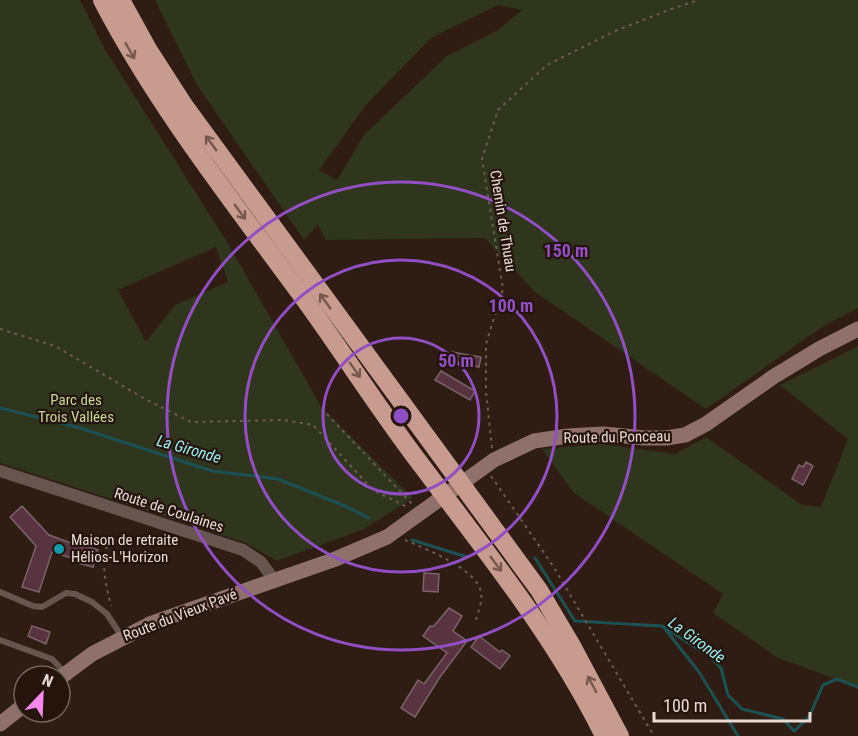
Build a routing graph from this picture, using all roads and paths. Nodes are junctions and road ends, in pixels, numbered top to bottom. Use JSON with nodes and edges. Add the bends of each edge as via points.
{"nodes":[{"id":1,"x":102,"y":0,"type":"edge"},
{"id":2,"x":121,"y":0,"type":"edge"},
{"id":3,"x":699,"y":0,"type":"edge"},
{"id":4,"x":0,"y":329,"type":"edge"},
{"id":5,"x":858,"y":329,"type":"edge"},
{"id":6,"x":327,"y":414,"type":"dead end"},
{"id":7,"x":488,"y":463,"type":"junction"},
{"id":8,"x":0,"y":471,"type":"edge"},
{"id":9,"x":421,"y":513,"type":"junction"},
{"id":10,"x":391,"y":534,"type":"junction"},
{"id":11,"x":107,"y":546,"type":"dead end"},
{"id":12,"x":274,"y":580,"type":"junction"},
{"id":13,"x":0,"y":592,"type":"edge"},
{"id":14,"x":110,"y":606,"type":"dead end"},
{"id":15,"x":476,"y":620,"type":"dead end"},
{"id":16,"x":122,"y":637,"type":"junction"},
{"id":17,"x":0,"y":640,"type":"edge"},
{"id":18,"x":55,"y":664,"type":"edge"},
{"id":19,"x":72,"y":669,"type":"edge"},
{"id":20,"x":12,"y":714,"type":"edge"},
{"id":21,"x":0,"y":724,"type":"edge"},
{"id":22,"x":604,"y":736,"type":"edge"},
{"id":23,"x":620,"y":736,"type":"edge"},
{"id":24,"x":654,"y":736,"type":"edge"}],
"edges":[{"from":1,"to":22,"type":"highway","one_way":true,"via":[[170,114],[523,601]]},
{"from":23,"to":2,"type":"highway","one_way":true,"via":[[540,590],[184,105]]},
{"from":3,"to":7,"type":"path","name":"Chemin de Thuau","via":[[615,31],[547,66],[498,110],[482,159],[503,289],[486,344]]},
{"from":4,"to":9,"type":"path","via":[[55,346],[191,422],[285,420],[312,425],[373,490]]},
{"from":5,"to":7,"type":"street","name":"Route du Ponceau","via":[[772,377],[685,435],[568,436],[534,441]]},
{"from":6,"to":9,"type":"path"},
{"from":7,"to":9,"type":"street","name":"Route du Ponceau"},
{"from":7,"to":24,"type":"path"},
{"from":8,"to":12,"type":"street","name":"Route de Coulaines","via":[[243,550],[261,562]]},
{"from":9,"to":10,"type":"street","name":"Route du Ponceau"},
{"from":10,"to":12,"type":"street","name":"Route du Ponceau"},
{"from":10,"to":15,"type":"path","via":[[458,566],[478,584],[482,594]]},
{"from":11,"to":14,"type":"path","via":[[104,569]]},
{"from":12,"to":16,"type":"street","name":"Route du Vieux Pavé"},
{"from":13,"to":16,"type":"lane","via":[[42,607],[66,593],[75,594],[107,614]]},
{"from":16,"to":19,"type":"street","name":"Route du Vieux Pavé"},
{"from":17,"to":18,"type":"lane","via":[[52,659]]},
{"from":20,"to":21,"type":"street"}]}
